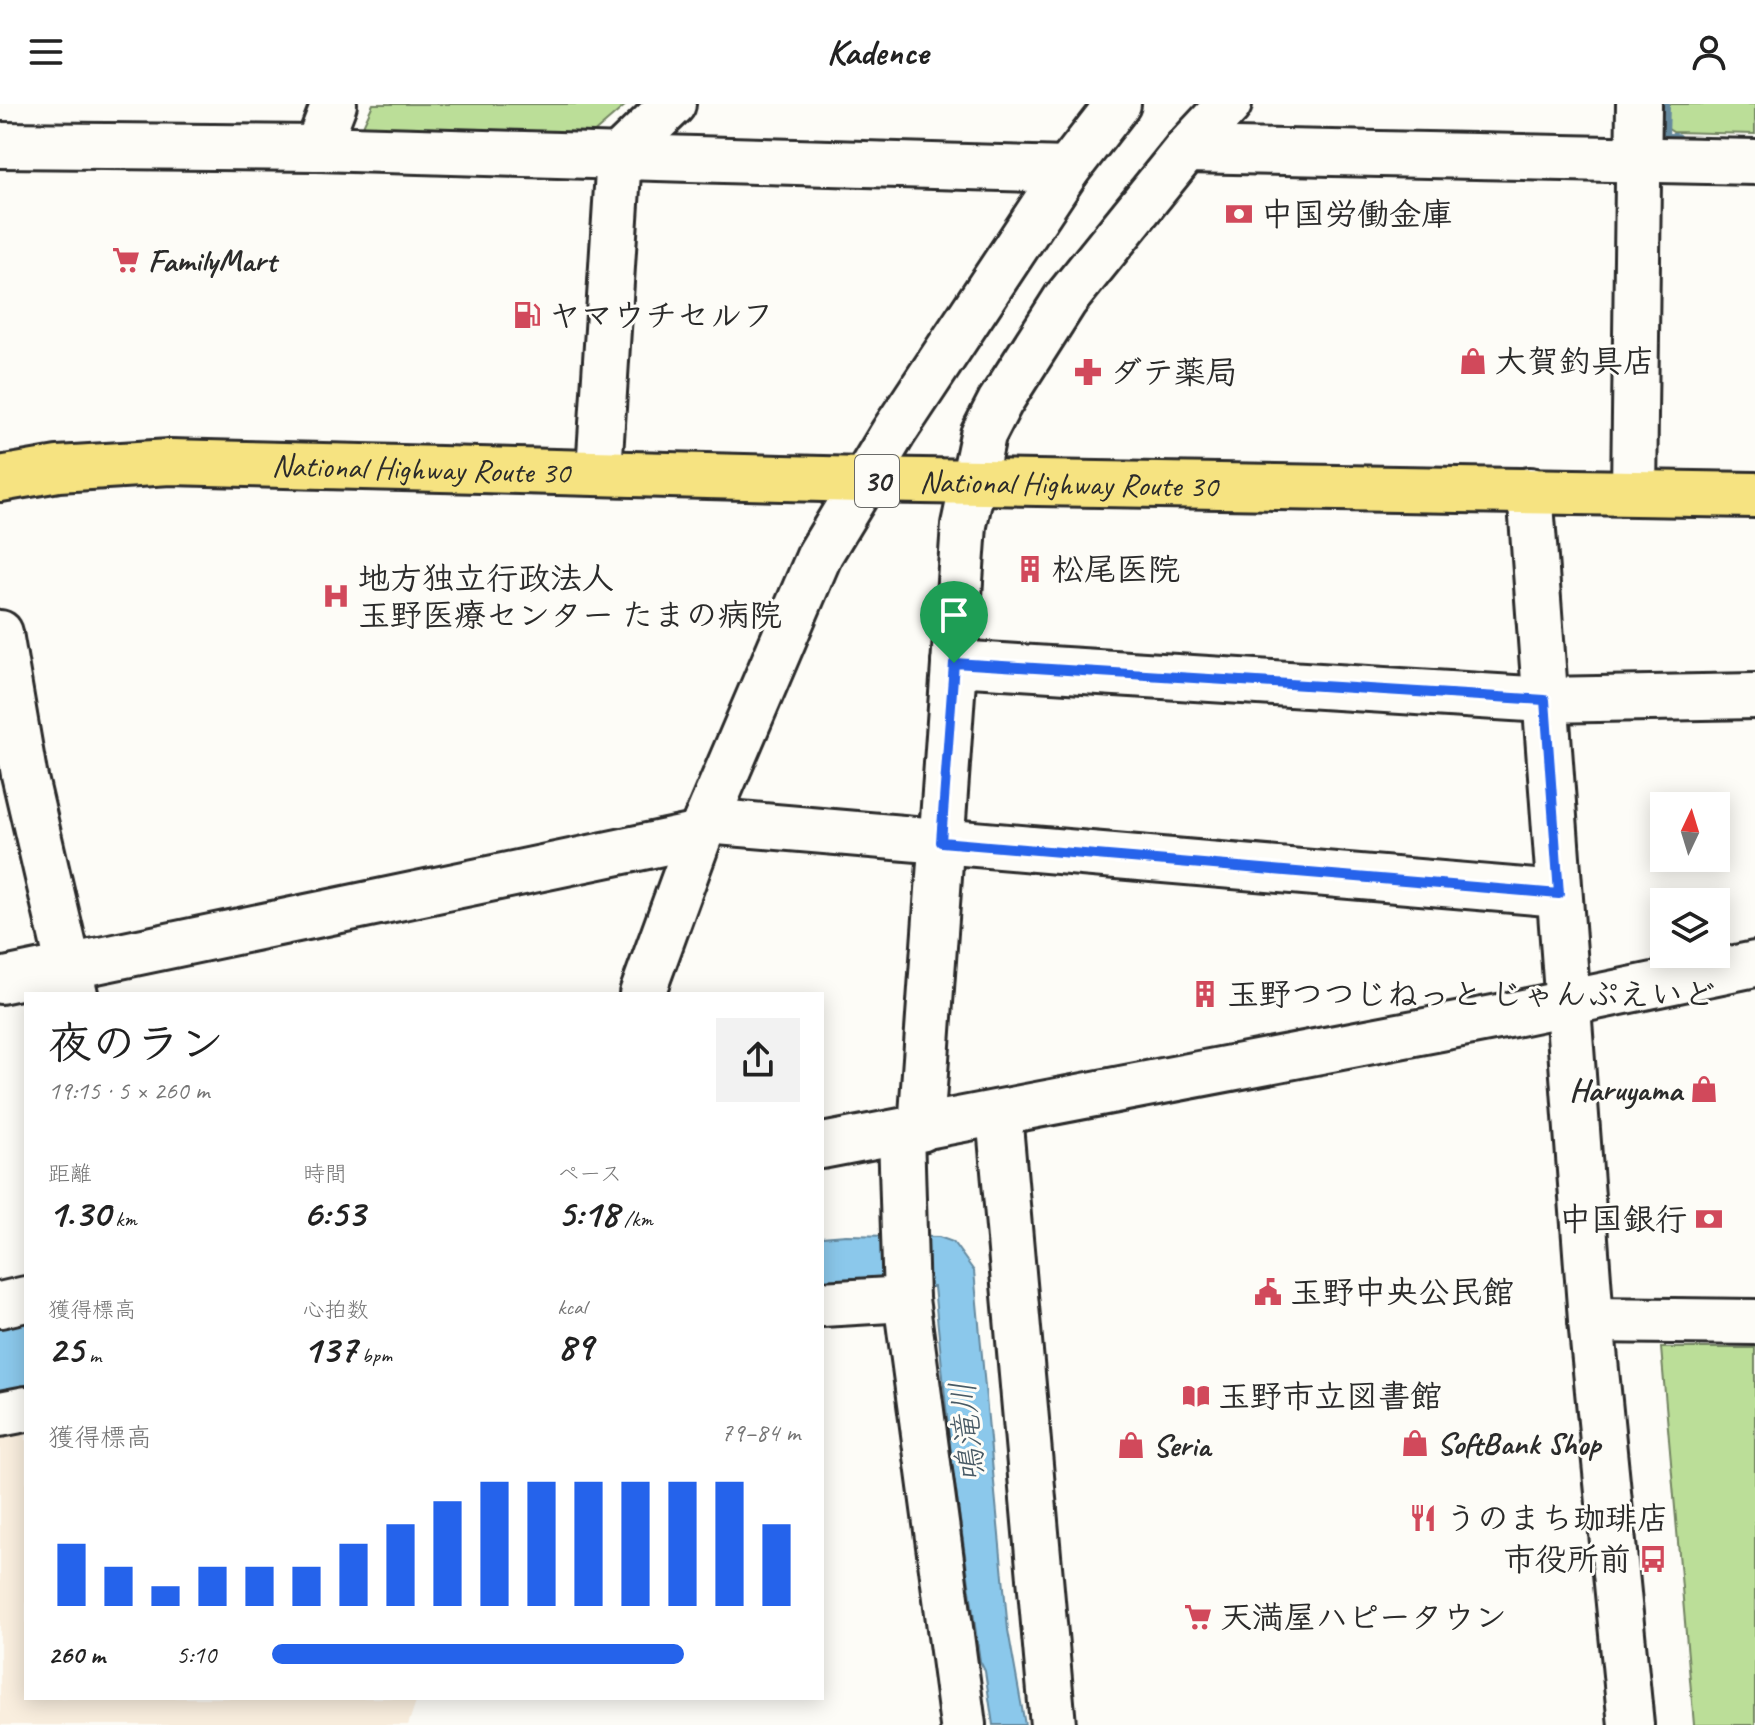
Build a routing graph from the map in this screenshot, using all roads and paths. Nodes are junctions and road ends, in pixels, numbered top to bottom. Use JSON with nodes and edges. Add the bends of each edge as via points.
{"nodes":[{"id":1,"x":334,"y":104,"type":"edge"},
{"id":2,"x":673,"y":104,"type":"edge"},
{"id":3,"x":1118,"y":104,"type":"edge"},
{"id":4,"x":1229,"y":104,"type":"edge"},
{"id":5,"x":1639,"y":104,"type":"edge"},
{"id":6,"x":0,"y":145,"type":"edge"},
{"id":7,"x":317,"y":148,"type":"junction"},
{"id":8,"x":1186,"y":150,"type":"junction"},
{"id":9,"x":619,"y":156,"type":"junction"},
{"id":10,"x":1638,"y":159,"type":"junction"},
{"id":11,"x":1755,"y":162,"type":"edge"},
{"id":12,"x":1067,"y":170,"type":"junction"},
{"id":13,"x":599,"y":471,"type":"junction"},
{"id":14,"x":0,"y":479,"type":"edge"},
{"id":15,"x":863,"y":480,"type":"junction"},
{"id":16,"x":971,"y":481,"type":"junction"},
{"id":17,"x":1530,"y":490,"type":"junction"},
{"id":18,"x":1634,"y":492,"type":"junction"},
{"id":19,"x":1755,"y":495,"type":"edge"},
{"id":20,"x":0,"y":633,"type":"edge"},
{"id":21,"x":954,"y":663,"type":"junction"},
{"id":22,"x":1755,"y":696,"type":"edge"},
{"id":23,"x":1545,"y":700,"type":"junction"},
{"id":24,"x":12,"y":784,"type":"edge"},
{"id":25,"x":703,"y":828,"type":"junction"},
{"id":26,"x":941,"y":842,"type":"junction"},
{"id":27,"x":1559,"y":894,"type":"junction"},
{"id":28,"x":1755,"y":964,"type":"edge"},
{"id":29,"x":0,"y":981,"type":"edge"},
{"id":30,"x":72,"y":981,"type":"edge"},
{"id":31,"x":643,"y":992,"type":"edge"},
{"id":32,"x":1567,"y":1003,"type":"junction"},
{"id":33,"x":999,"y":1114,"type":"junction"},
{"id":34,"x":911,"y":1131,"type":"junction"},
{"id":35,"x":824,"y":1146,"type":"edge"},
{"id":36,"x":906,"y":1293,"type":"junction"},
{"id":37,"x":24,"y":1299,"type":"edge"},
{"id":38,"x":824,"y":1304,"type":"edge"},
{"id":39,"x":0,"y":1305,"type":"edge"},
{"id":40,"x":1591,"y":1320,"type":"junction"},
{"id":41,"x":1755,"y":1322,"type":"edge"},
{"id":42,"x":24,"y":1409,"type":"edge"},
{"id":43,"x":0,"y":1414,"type":"edge"},
{"id":44,"x":963,"y":1725,"type":"edge"},
{"id":45,"x":1053,"y":1725,"type":"edge"},
{"id":46,"x":1631,"y":1725,"type":"edge"}],
"edges":[{"from":1,"to":7,"type":"street"},
{"from":2,"to":9,"type":"street"},
{"from":3,"to":12,"type":"street"},
{"from":4,"to":8,"type":"street"},
{"from":5,"to":10,"type":"street"},
{"from":6,"to":7,"type":"street"},
{"from":7,"to":9,"type":"street"},
{"from":8,"to":10,"type":"street"},
{"from":8,"to":16,"type":"street","via":[[1065,300],[1000,402],[983,435]]},
{"from":9,"to":12,"type":"street"},
{"from":9,"to":13,"type":"street"},
{"from":10,"to":11,"type":"street"},
{"from":10,"to":18,"type":"street"},
{"from":12,"to":15,"type":"street"},
{"from":13,"to":14,"type":"highway","name":"National Highway Route 30","number":"30","via":[[170,462],[58,469]]},
{"from":13,"to":15,"type":"highway","name":"National Highway Route 30","number":"30"},
{"from":15,"to":16,"type":"highway","name":"National Highway Route 30","number":"30"},
{"from":15,"to":25,"type":"street","via":[[820,554]]},
{"from":16,"to":17,"type":"highway","name":"National Highway Route 30","number":"30"},
{"from":16,"to":21,"type":"street"},
{"from":17,"to":18,"type":"highway","name":"National Highway Route 30","number":"30"},
{"from":17,"to":23,"type":"street"},
{"from":18,"to":19,"type":"highway","name":"National Highway Route 30","number":"30"},
{"from":20,"to":24,"type":"street"},
{"from":21,"to":23,"type":"street"},
{"from":21,"to":26,"type":"street"},
{"from":22,"to":23,"type":"street"},
{"from":23,"to":27,"type":"street"},
{"from":24,"to":30,"type":"street"},
{"from":25,"to":26,"type":"street"},
{"from":25,"to":30,"type":"street"},
{"from":25,"to":31,"type":"street"},
{"from":26,"to":27,"type":"street"},
{"from":26,"to":34,"type":"street"},
{"from":27,"to":32,"type":"street"},
{"from":28,"to":32,"type":"street"},
{"from":29,"to":30,"type":"street"},
{"from":32,"to":33,"type":"street"},
{"from":32,"to":40,"type":"street"},
{"from":33,"to":34,"type":"street"},
{"from":33,"to":45,"type":"street"},
{"from":34,"to":35,"type":"street"},
{"from":34,"to":36,"type":"street"},
{"from":36,"to":38,"type":"street"},
{"from":36,"to":44,"type":"street"},
{"from":37,"to":39,"type":"street"},
{"from":40,"to":41,"type":"street"},
{"from":40,"to":46,"type":"street"},
{"from":42,"to":43,"type":"street"}]}
